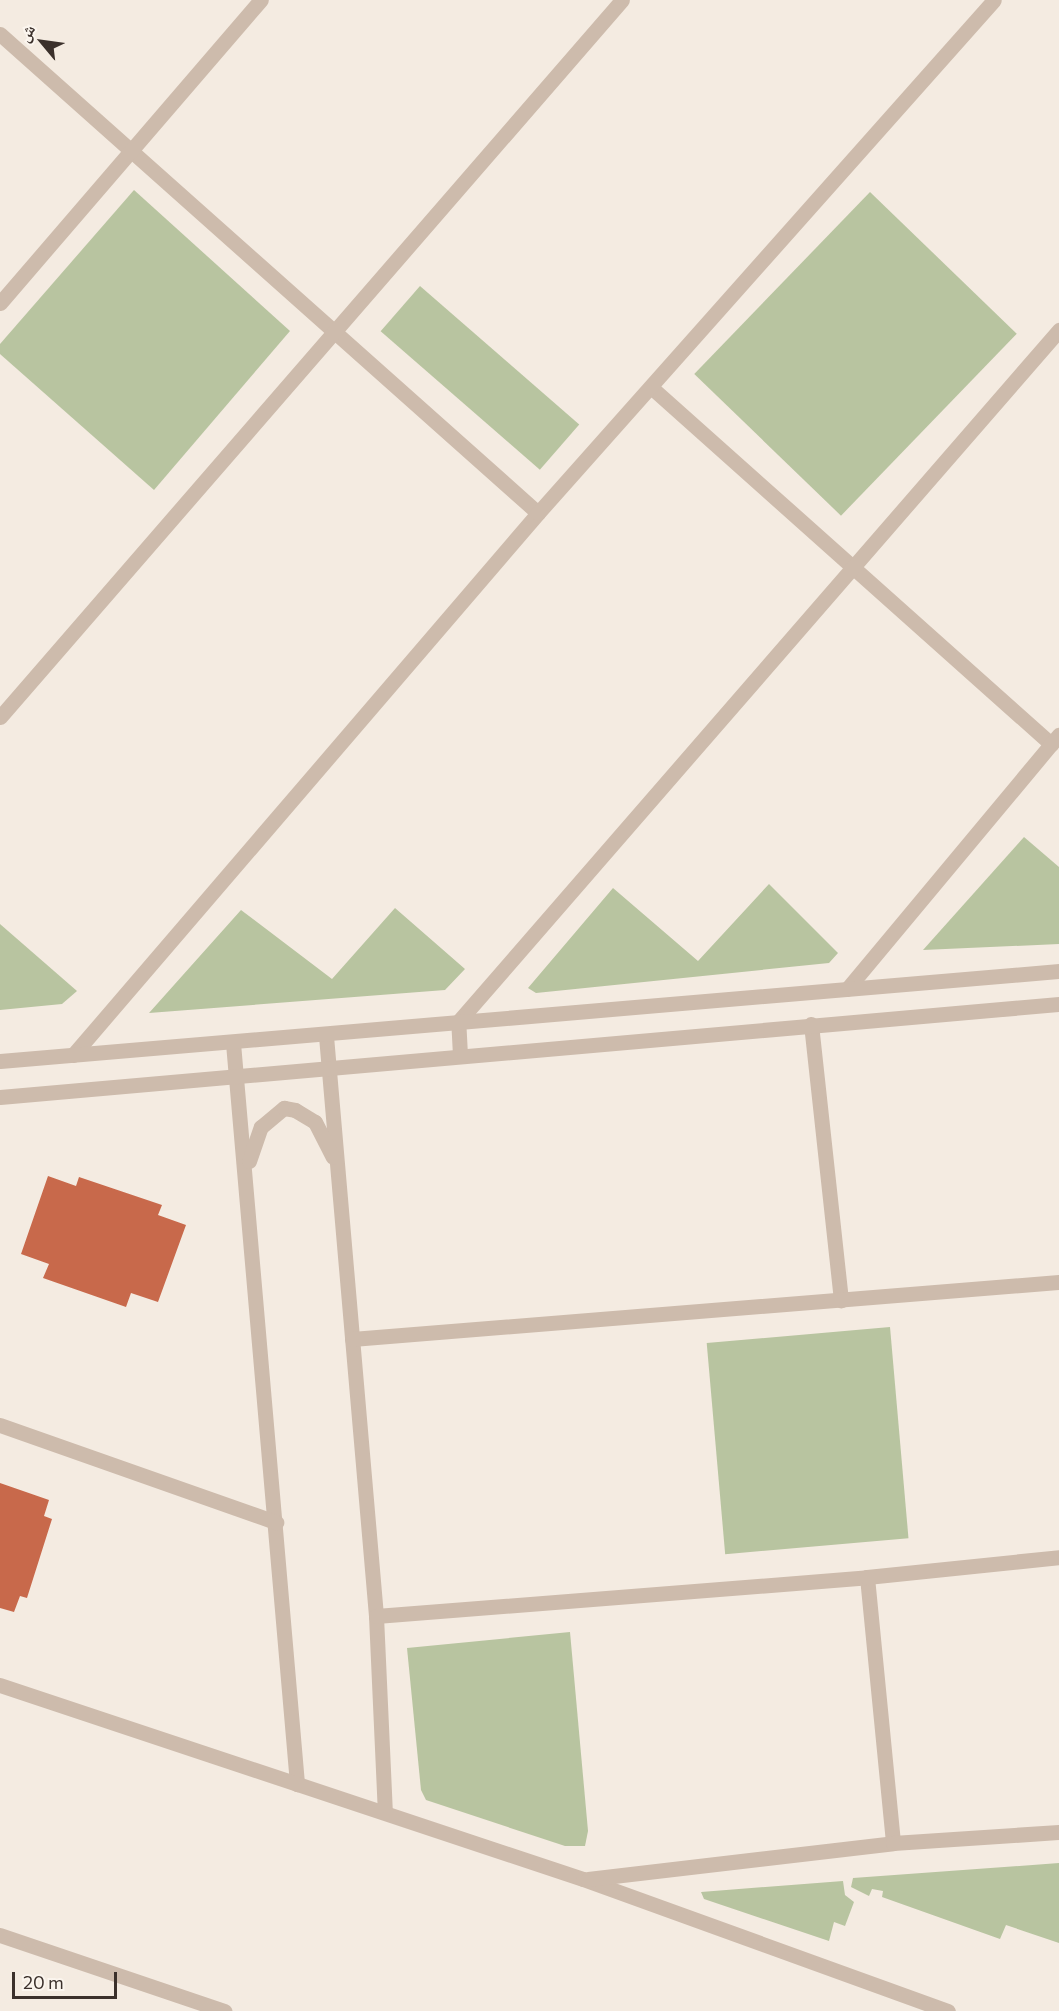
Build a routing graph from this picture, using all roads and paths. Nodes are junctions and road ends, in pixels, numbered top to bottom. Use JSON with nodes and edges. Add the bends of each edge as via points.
{"nodes":[{"id":1,"x":261,"y":0,"type":"edge"},
{"id":2,"x":622,"y":0,"type":"edge"},
{"id":3,"x":993,"y":0,"type":"edge"},
{"id":4,"x":0,"y":34,"type":"edge"},
{"id":5,"x":131,"y":150,"type":"junction"},
{"id":6,"x":0,"y":303,"type":"edge"},
{"id":7,"x":332,"y":330,"type":"junction"},
{"id":8,"x":1059,"y":330,"type":"edge"},
{"id":9,"x":652,"y":388,"type":"junction"},
{"id":10,"x":538,"y":513,"type":"junction"},
{"id":11,"x":854,"y":566,"type":"junction"},
{"id":12,"x":0,"y":717,"type":"edge"},
{"id":13,"x":1055,"y":739,"type":"edge"},
{"id":14,"x":1059,"y":971,"type":"edge"},
{"id":15,"x":846,"y":988,"type":"junction"},
{"id":16,"x":1059,"y":1004,"type":"edge"},
{"id":17,"x":458,"y":1022,"type":"junction"},
{"id":18,"x":811,"y":1024,"type":"junction"},
{"id":19,"x":326,"y":1036,"type":"junction"},
{"id":20,"x":233,"y":1043,"type":"junction"},
{"id":21,"x":73,"y":1055,"type":"junction"},
{"id":22,"x":460,"y":1055,"type":"junction"},
{"id":23,"x":0,"y":1061,"type":"edge"},
{"id":24,"x":330,"y":1065,"type":"junction"},
{"id":25,"x":237,"y":1073,"type":"junction"},
{"id":26,"x":0,"y":1097,"type":"edge"},
{"id":27,"x":339,"y":1174,"type":"junction"},
{"id":28,"x":246,"y":1180,"type":"junction"},
{"id":29,"x":1059,"y":1282,"type":"edge"},
{"id":30,"x":841,"y":1300,"type":"junction"},
{"id":31,"x":352,"y":1339,"type":"junction"},
{"id":32,"x":0,"y":1425,"type":"edge"},
{"id":33,"x":276,"y":1522,"type":"junction"},
{"id":34,"x":1059,"y":1557,"type":"edge"},
{"id":35,"x":867,"y":1577,"type":"junction"},
{"id":36,"x":376,"y":1616,"type":"junction"},
{"id":37,"x":0,"y":1685,"type":"edge"},
{"id":38,"x":297,"y":1784,"type":"junction"},
{"id":39,"x":385,"y":1812,"type":"junction"},
{"id":40,"x":1059,"y":1832,"type":"edge"},
{"id":41,"x":893,"y":1843,"type":"junction"},
{"id":42,"x":583,"y":1880,"type":"junction"},
{"id":43,"x":0,"y":1935,"type":"edge"},
{"id":44,"x":225,"y":2011,"type":"edge"},
{"id":45,"x":948,"y":2011,"type":"edge"}],
"edges":[{"from":1,"to":5,"type":"street"},
{"from":2,"to":7,"type":"street"},
{"from":3,"to":9,"type":"street"},
{"from":4,"to":5,"type":"street"},
{"from":5,"to":6,"type":"street"},
{"from":5,"to":7,"type":"street"},
{"from":7,"to":10,"type":"street"},
{"from":7,"to":12,"type":"street"},
{"from":8,"to":11,"type":"street"},
{"from":9,"to":10,"type":"street"},
{"from":9,"to":11,"type":"street"},
{"from":10,"to":21,"type":"street"},
{"from":11,"to":13,"type":"street"},
{"from":11,"to":17,"type":"street"},
{"from":13,"to":15,"type":"street"},
{"from":14,"to":15,"type":"street"},
{"from":15,"to":17,"type":"street"},
{"from":16,"to":18,"type":"street"},
{"from":17,"to":19,"type":"street"},
{"from":17,"to":22,"type":"street"},
{"from":18,"to":22,"type":"street"},
{"from":18,"to":30,"type":"street"},
{"from":19,"to":20,"type":"street"},
{"from":19,"to":24,"type":"street"},
{"from":20,"to":21,"type":"street"},
{"from":20,"to":25,"type":"street"},
{"from":21,"to":23,"type":"street"},
{"from":22,"to":24,"type":"street"},
{"from":24,"to":25,"type":"street"},
{"from":24,"to":27,"type":"street"},
{"from":25,"to":26,"type":"street"},
{"from":25,"to":28,"type":"street"},
{"from":27,"to":28,"type":"street","via":[[315,1122],[284,1108],[268,1118],[254,1138]]},
{"from":27,"to":31,"type":"street"},
{"from":28,"to":33,"type":"street"},
{"from":29,"to":30,"type":"street"},
{"from":30,"to":31,"type":"street"},
{"from":31,"to":36,"type":"street"},
{"from":32,"to":33,"type":"street"},
{"from":33,"to":38,"type":"street"},
{"from":34,"to":35,"type":"street"},
{"from":35,"to":36,"type":"street"},
{"from":35,"to":41,"type":"street"},
{"from":36,"to":39,"type":"street"},
{"from":37,"to":38,"type":"street"},
{"from":38,"to":39,"type":"street"},
{"from":39,"to":42,"type":"street"},
{"from":40,"to":41,"type":"street"},
{"from":41,"to":42,"type":"street"},
{"from":42,"to":45,"type":"street"},
{"from":43,"to":44,"type":"street"}]}
